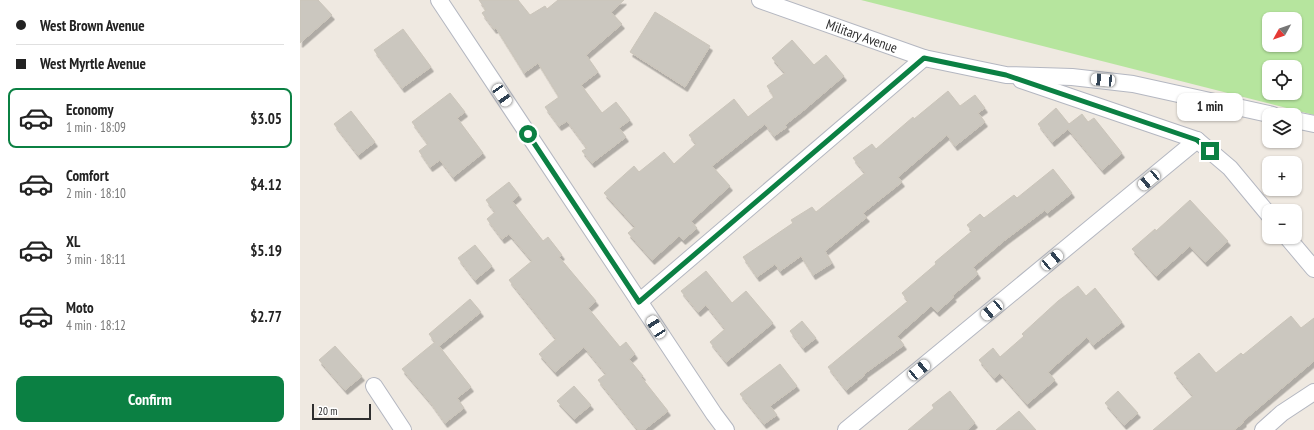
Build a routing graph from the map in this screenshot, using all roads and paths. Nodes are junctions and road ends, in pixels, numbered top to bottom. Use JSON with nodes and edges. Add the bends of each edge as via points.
{"nodes":[{"id":1,"x":439,"y":0,"type":"edge"},
{"id":2,"x":760,"y":0,"type":"edge"},
{"id":3,"x":924,"y":58,"type":"junction"},
{"id":4,"x":1006,"y":75,"type":"junction"},
{"id":5,"x":1262,"y":113,"type":"edge"},
{"id":6,"x":1302,"y":121,"type":"edge"},
{"id":7,"x":1314,"y":124,"type":"edge"},
{"id":8,"x":1197,"y":140,"type":"junction"},
{"id":9,"x":1262,"y":207,"type":"edge"},
{"id":10,"x":1293,"y":244,"type":"edge"},
{"id":11,"x":1314,"y":269,"type":"edge"},
{"id":12,"x":639,"y":302,"type":"junction"},
{"id":13,"x":374,"y":386,"type":"dead end"},
{"id":14,"x":1314,"y":392,"type":"edge"},
{"id":15,"x":404,"y":430,"type":"edge"},
{"id":16,"x":726,"y":430,"type":"edge"},
{"id":17,"x":846,"y":430,"type":"edge"},
{"id":18,"x":1262,"y":430,"type":"edge"}],
"edges":[{"from":1,"to":12,"type":"street"},
{"from":2,"to":3,"type":"street","name":"Military Avenue"},
{"from":3,"to":4,"type":"street","name":"Military Avenue"},
{"from":3,"to":12,"type":"street"},
{"from":4,"to":5,"type":"street","name":"Military Avenue","via":[[1072,77],[1133,84]]},
{"from":4,"to":8,"type":"street"},
{"from":6,"to":7,"type":"street"},
{"from":8,"to":9,"type":"street","via":[[1230,168]]},
{"from":8,"to":17,"type":"street"},
{"from":10,"to":11,"type":"street"},
{"from":12,"to":16,"type":"street"},
{"from":13,"to":15,"type":"street"},
{"from":14,"to":18,"type":"street"}]}
